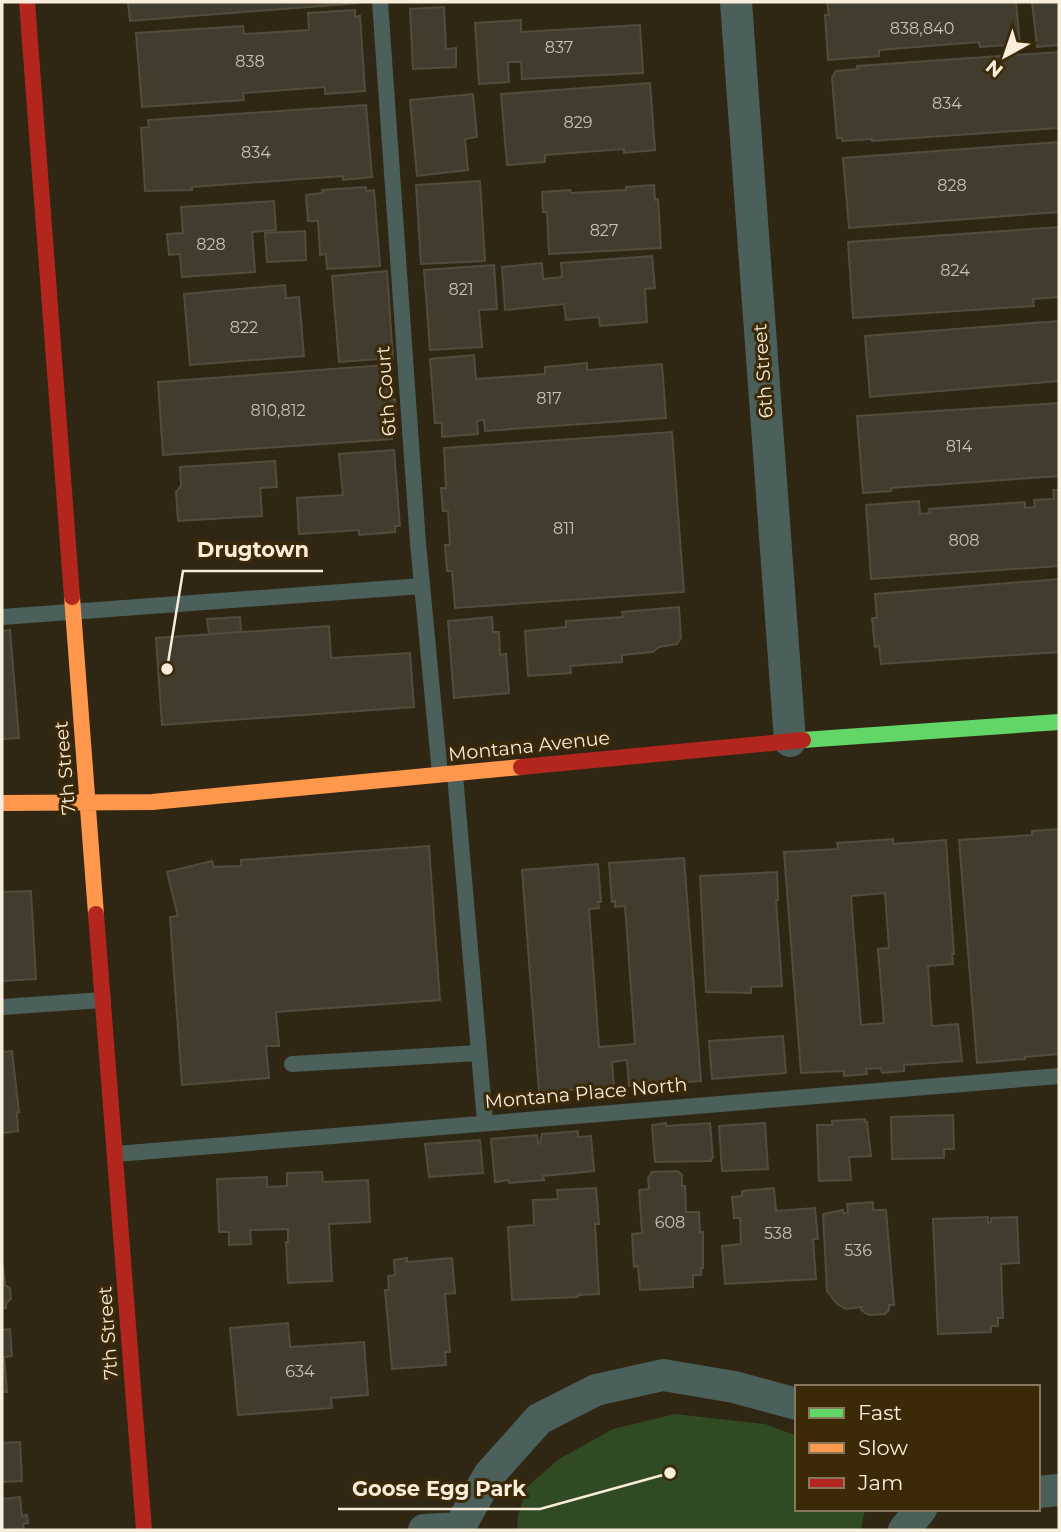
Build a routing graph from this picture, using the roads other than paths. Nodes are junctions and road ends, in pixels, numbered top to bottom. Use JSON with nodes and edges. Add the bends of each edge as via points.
{"nodes":[{"id":1,"x":27,"y":2,"type":"edge"},
{"id":2,"x":380,"y":2,"type":"edge"},
{"id":3,"x":736,"y":2,"type":"edge"},
{"id":4,"x":422,"y":586,"type":"junction"},
{"id":5,"x":73,"y":611,"type":"junction"},
{"id":6,"x":2,"y":617,"type":"edge"},
{"id":7,"x":1059,"y":722,"type":"edge"},
{"id":8,"x":790,"y":741,"type":"junction"},
{"id":9,"x":448,"y":775,"type":"junction"},
{"id":10,"x":2,"y":803,"type":"edge"},
{"id":11,"x":90,"y":803,"type":"junction"},
{"id":12,"x":103,"y":1000,"type":"junction"},
{"id":13,"x":2,"y":1007,"type":"edge"},
{"id":14,"x":479,"y":1053,"type":"junction"},
{"id":15,"x":292,"y":1064,"type":"dead end"},
{"id":16,"x":1059,"y":1076,"type":"edge"},
{"id":17,"x":485,"y":1122,"type":"junction"},
{"id":18,"x":116,"y":1154,"type":"junction"},
{"id":19,"x":795,"y":1403,"type":"edge"},
{"id":20,"x":1059,"y":1490,"type":"edge"},
{"id":21,"x":1040,"y":1492,"type":"edge"},
{"id":22,"x":919,"y":1511,"type":"edge"},
{"id":23,"x":460,"y":1529,"type":"edge"},
{"id":24,"x":144,"y":1530,"type":"edge"},
{"id":25,"x":424,"y":1530,"type":"edge"},
{"id":26,"x":904,"y":1530,"type":"edge"}],
"edges":[{"from":1,"to":5,"type":"street","name":"7th Street"},
{"from":2,"to":4,"type":"lane","name":"6th Court"},
{"from":3,"to":8,"type":"street","name":"6th Street"},
{"from":4,"to":5,"type":"lane"},
{"from":4,"to":9,"type":"lane","name":"6th Court"},
{"from":5,"to":6,"type":"lane"},
{"from":5,"to":11,"type":"street","name":"7th Street"},
{"from":7,"to":8,"type":"street","name":"Montana Avenue"},
{"from":8,"to":9,"type":"street","name":"Montana Avenue"},
{"from":9,"to":11,"type":"street","name":"Montana Avenue","via":[[152,802]]},
{"from":9,"to":14,"type":"lane","name":"6th Court"},
{"from":10,"to":11,"type":"street","name":"Montana Avenue"},
{"from":11,"to":12,"type":"street","name":"7th Street"},
{"from":12,"to":13,"type":"lane"},
{"from":12,"to":18,"type":"street","name":"7th Street"},
{"from":14,"to":15,"type":"lane"},
{"from":14,"to":17,"type":"lane","name":"6th Court"},
{"from":16,"to":17,"type":"lane","name":"Montana Place North"},
{"from":17,"to":18,"type":"lane","name":"Montana Place North"},
{"from":18,"to":24,"type":"street","name":"7th Street"},
{"from":19,"to":23,"type":"street","via":[[734,1387],[663,1376],[596,1390],[539,1419],[489,1475]]},
{"from":20,"to":21,"type":"street"},
{"from":22,"to":26,"type":"street"},
{"from":23,"to":25,"type":"street"}]}
